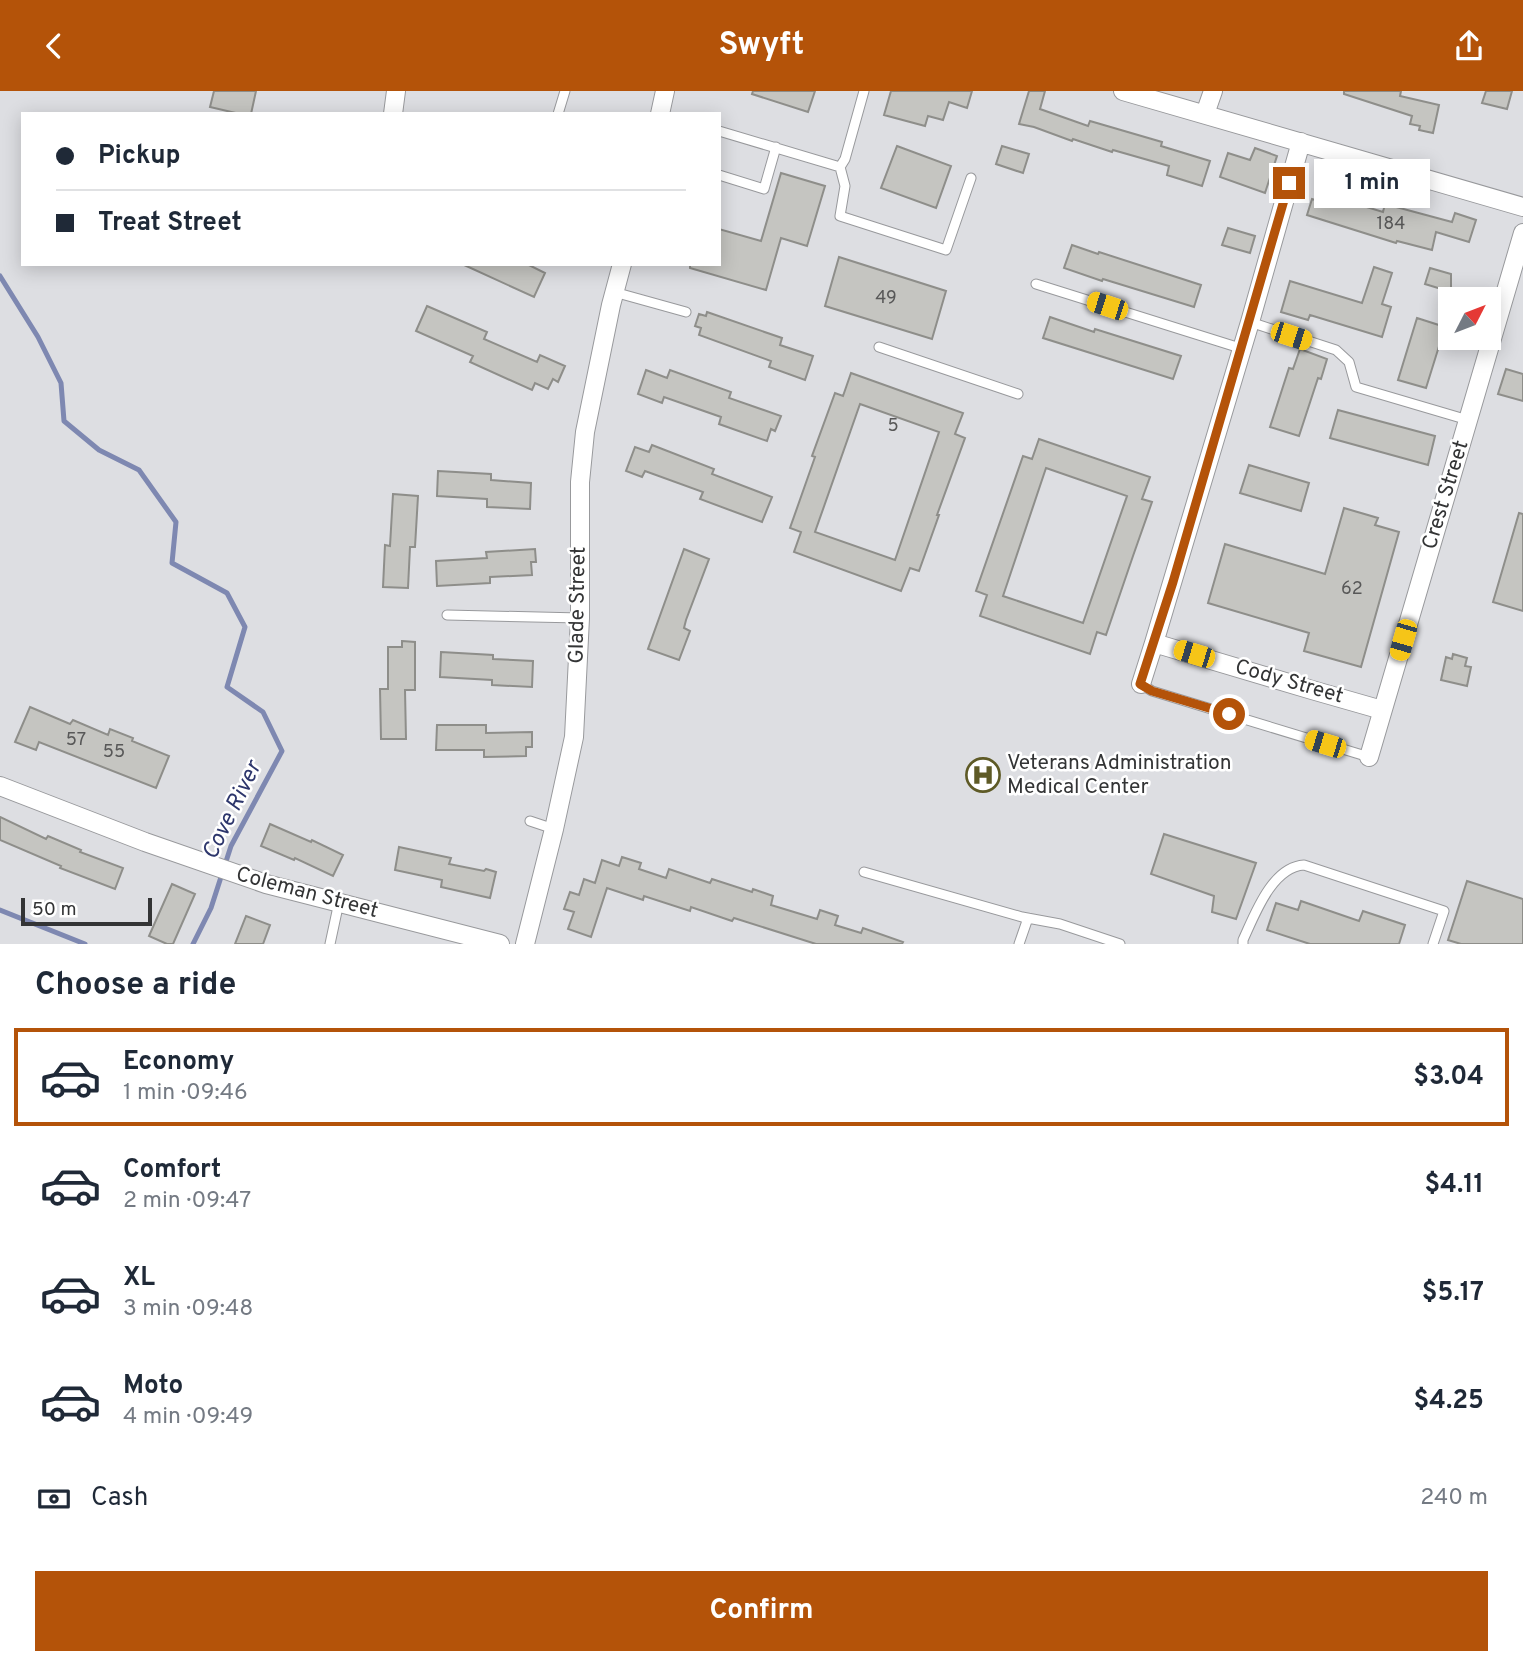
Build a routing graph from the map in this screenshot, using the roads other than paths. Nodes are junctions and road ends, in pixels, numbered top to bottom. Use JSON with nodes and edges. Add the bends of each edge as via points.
{"nodes":[{"id":1,"x":396,"y":91,"type":"edge"},
{"id":2,"x":565,"y":91,"type":"edge"},
{"id":3,"x":665,"y":91,"type":"edge"},
{"id":4,"x":864,"y":91,"type":"edge"},
{"id":5,"x":1123,"y":91,"type":"edge"},
{"id":6,"x":1213,"y":91,"type":"edge"},
{"id":7,"x":393,"y":112,"type":"edge"},
{"id":8,"x":559,"y":112,"type":"edge"},
{"id":9,"x":660,"y":112,"type":"edge"},
{"id":10,"x":1205,"y":114,"type":"junction"},
{"id":11,"x":721,"y":132,"type":"edge"},
{"id":12,"x":1301,"y":142,"type":"junction"},
{"id":13,"x":776,"y":147,"type":"junction"},
{"id":14,"x":840,"y":167,"type":"junction"},
{"id":15,"x":721,"y":176,"type":"edge"},
{"id":16,"x":971,"y":178,"type":"dead end"},
{"id":17,"x":1523,"y":207,"type":"edge"},
{"id":18,"x":1523,"y":233,"type":"edge"},
{"id":19,"x":621,"y":266,"type":"edge"},
{"id":20,"x":1036,"y":284,"type":"dead end"},
{"id":21,"x":614,"y":292,"type":"junction"},
{"id":22,"x":686,"y":312,"type":"dead end"},
{"id":23,"x":1250,"y":322,"type":"junction"},
{"id":24,"x":879,"y":347,"type":"dead end"},
{"id":25,"x":1241,"y":348,"type":"junction"},
{"id":26,"x":1018,"y":394,"type":"dead end"},
{"id":27,"x":1468,"y":420,"type":"junction"},
{"id":28,"x":447,"y":615,"type":"dead end"},
{"id":29,"x":580,"y":618,"type":"junction"},
{"id":30,"x":1154,"y":643,"type":"junction"},
{"id":31,"x":1140,"y":684,"type":"joint"},
{"id":32,"x":1382,"y":710,"type":"junction"},
{"id":33,"x":1369,"y":757,"type":"joint"},
{"id":34,"x":0,"y":786,"type":"edge"},
{"id":35,"x":530,"y":821,"type":"dead end"},
{"id":36,"x":554,"y":829,"type":"junction"},
{"id":37,"x":864,"y":871,"type":"dead end"},
{"id":38,"x":339,"y":902,"type":"junction"},
{"id":39,"x":1028,"y":918,"type":"junction"},
{"id":40,"x":477,"y":941,"type":"edge"},
{"id":41,"x":330,"y":944,"type":"edge"},
{"id":42,"x":500,"y":944,"type":"edge"},
{"id":43,"x":525,"y":944,"type":"edge"},
{"id":44,"x":1019,"y":944,"type":"edge"},
{"id":45,"x":1121,"y":944,"type":"edge"},
{"id":46,"x":1243,"y":944,"type":"edge"},
{"id":47,"x":1433,"y":944,"type":"edge"}],
"edges":[{"from":1,"to":7,"type":"street"},
{"from":2,"to":8,"type":"lane"},
{"from":3,"to":9,"type":"street"},
{"from":4,"to":14,"type":"lane"},
{"from":5,"to":10,"type":"street"},
{"from":6,"to":10,"type":"street"},
{"from":10,"to":12,"type":"street"},
{"from":11,"to":13,"type":"lane"},
{"from":12,"to":17,"type":"street"},
{"from":12,"to":23,"type":"street"},
{"from":13,"to":14,"type":"lane"},
{"from":13,"to":15,"type":"lane","via":[[764,189]]},
{"from":14,"to":16,"type":"lane","via":[[845,186],[841,216],[946,250]]},
{"from":18,"to":27,"type":"street","name":"Crest Street"},
{"from":19,"to":21,"type":"street","name":"Glade Street"},
{"from":20,"to":25,"type":"lane"},
{"from":21,"to":22,"type":"lane"},
{"from":21,"to":29,"type":"street","name":"Glade Street","via":[[585,432],[579,518]]},
{"from":23,"to":25,"type":"street"},
{"from":23,"to":27,"type":"lane","via":[[1336,351],[1349,362],[1356,387]]},
{"from":24,"to":26,"type":"lane"},
{"from":25,"to":30,"type":"street"},
{"from":27,"to":32,"type":"street","name":"Crest Street"},
{"from":28,"to":29,"type":"lane"},
{"from":29,"to":36,"type":"street","name":"Glade Street","via":[[574,737]]},
{"from":30,"to":31,"type":"street"},
{"from":30,"to":32,"type":"street","name":"Cody Street"},
{"from":31,"to":33,"type":"lane"},
{"from":32,"to":33,"type":"street","name":"Crest Street"},
{"from":34,"to":38,"type":"street","name":"Coleman Street","via":[[266,884]]},
{"from":35,"to":36,"type":"lane"},
{"from":36,"to":43,"type":"street","name":"Glade Street"},
{"from":37,"to":39,"type":"lane"},
{"from":38,"to":40,"type":"street","name":"Coleman Street"},
{"from":38,"to":41,"type":"lane"},
{"from":39,"to":44,"type":"lane"},
{"from":39,"to":45,"type":"lane"},
{"from":40,"to":42,"type":"street","name":"Coleman Street"},
{"from":46,"to":47,"type":"lane","via":[[1257,909],[1276,880],[1294,866],[1304,865],[1444,911]]}]}
